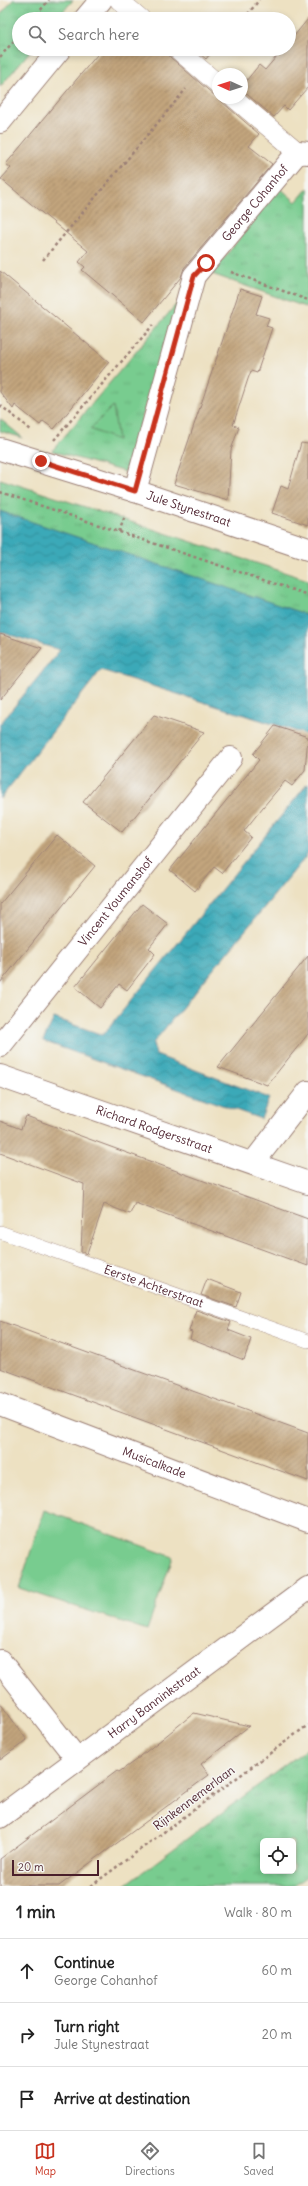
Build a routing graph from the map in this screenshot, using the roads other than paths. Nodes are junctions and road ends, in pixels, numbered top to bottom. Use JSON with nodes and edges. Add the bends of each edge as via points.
{"nodes":[{"id":1,"x":100,"y":0,"type":"edge"},
{"id":2,"x":119,"y":0,"type":"edge"},
{"id":3,"x":91,"y":12,"type":"edge"},
{"id":4,"x":133,"y":12,"type":"edge"},
{"id":5,"x":54,"y":56,"type":"edge"},
{"id":6,"x":185,"y":56,"type":"edge"},
{"id":7,"x":212,"y":79,"type":"edge"},
{"id":8,"x":242,"y":104,"type":"edge"},
{"id":9,"x":0,"y":122,"type":"edge"},
{"id":10,"x":303,"y":152,"type":"edge"},
{"id":11,"x":0,"y":449,"type":"edge"},
{"id":12,"x":135,"y":491,"type":"junction"},
{"id":13,"x":308,"y":549,"type":"edge"},
{"id":14,"x":231,"y":758,"type":"dead end"},
{"id":15,"x":0,"y":1046,"type":"edge"},
{"id":16,"x":0,"y":1076,"type":"edge"},
{"id":17,"x":308,"y":1092,"type":"edge"},
{"id":18,"x":253,"y":1163,"type":"junction"},
{"id":19,"x":308,"y":1183,"type":"edge"},
{"id":20,"x":0,"y":1232,"type":"edge"},
{"id":21,"x":308,"y":1341,"type":"edge"},
{"id":22,"x":0,"y":1404,"type":"edge"},
{"id":23,"x":308,"y":1521,"type":"edge"},
{"id":24,"x":308,"y":1588,"type":"edge"},
{"id":25,"x":0,"y":1661,"type":"edge"},
{"id":26,"x":77,"y":1759,"type":"junction"},
{"id":27,"x":0,"y":1817,"type":"edge"}],
"edges":[{"from":1,"to":3,"type":"street"},
{"from":2,"to":4,"type":"street"},
{"from":5,"to":9,"type":"street"},
{"from":6,"to":7,"type":"street"},
{"from":8,"to":10,"type":"street"},
{"from":10,"to":12,"type":"street","name":"George Cohanhof","via":[[194,276]]},
{"from":11,"to":12,"type":"street","name":"Jule Stynestraat"},
{"from":12,"to":13,"type":"street","name":"Jule Stynestraat"},
{"from":14,"to":15,"type":"street","name":"Vincent Youmanshof"},
{"from":16,"to":18,"type":"street","name":"Richard Rodgersstraat"},
{"from":17,"to":18,"type":"street"},
{"from":18,"to":19,"type":"street","name":"Richard Rodgersstraat"},
{"from":20,"to":21,"type":"lane","name":"Eerste Achterstraat"},
{"from":22,"to":23,"type":"street","name":"Musicalkade"},
{"from":24,"to":26,"type":"street","name":"Harry Banninkstraat"},
{"from":25,"to":26,"type":"street"},
{"from":26,"to":27,"type":"street","name":"Harry Banninkstraat"}]}
